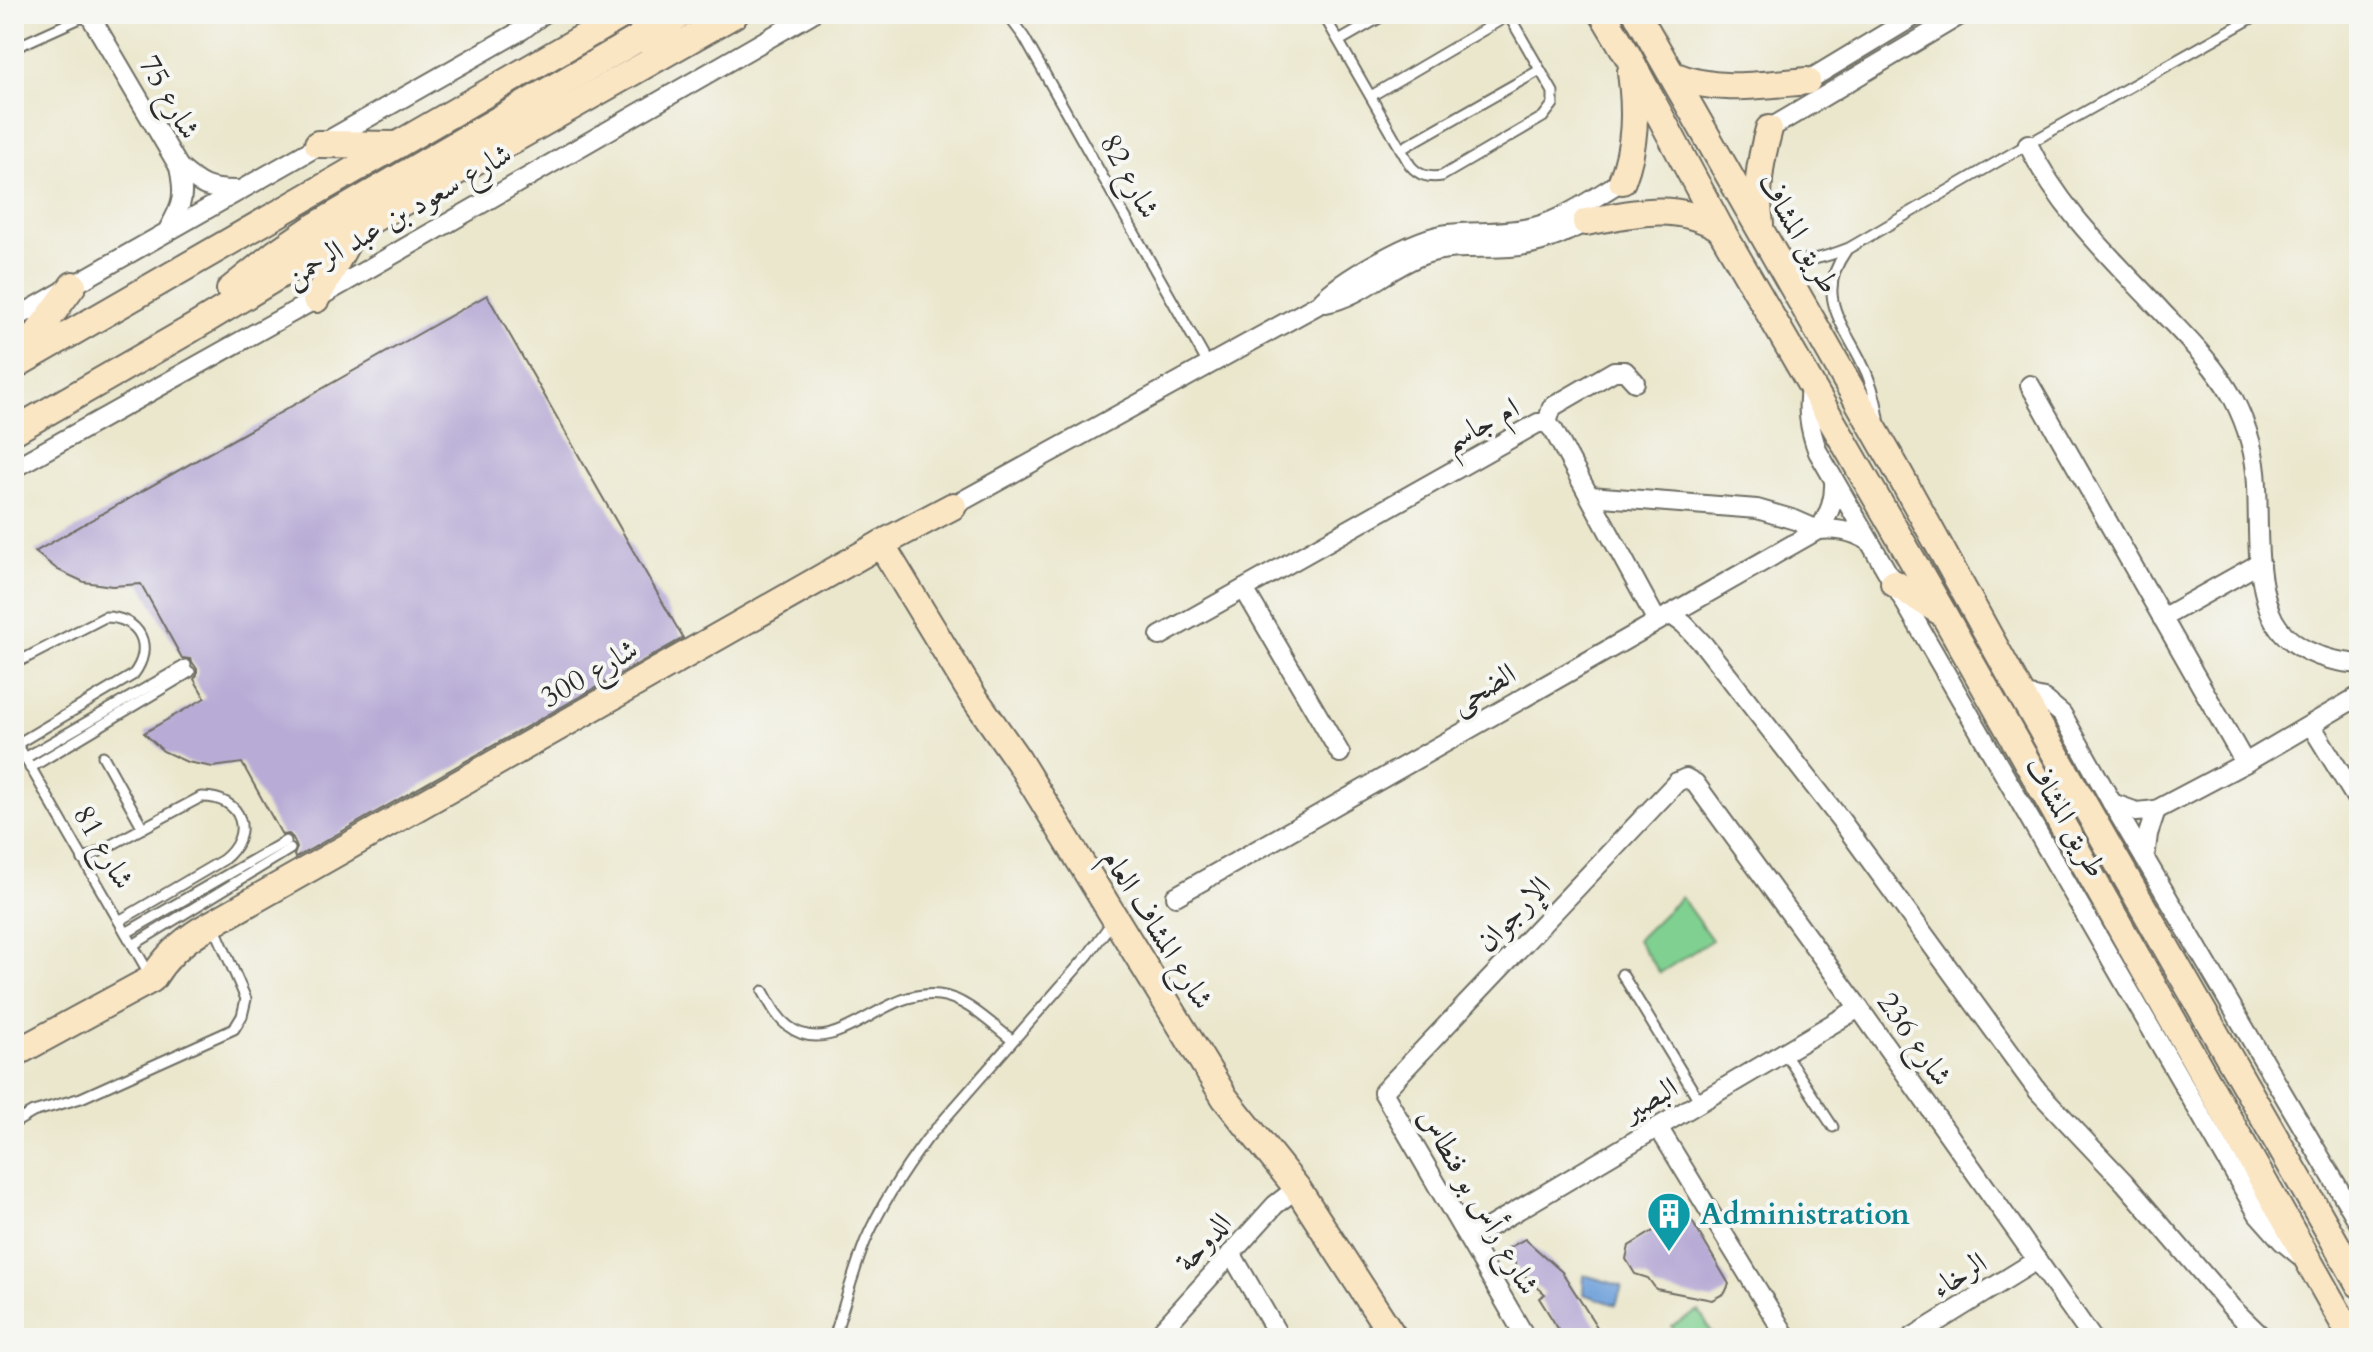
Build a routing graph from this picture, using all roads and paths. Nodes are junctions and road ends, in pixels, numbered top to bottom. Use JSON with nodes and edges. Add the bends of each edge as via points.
{"nodes":[{"id":1,"x":89,"y":14,"type":"edge"},
{"id":2,"x":543,"y":14,"type":"edge"},
{"id":3,"x":625,"y":14,"type":"edge"},
{"id":4,"x":735,"y":14,"type":"edge"},
{"id":5,"x":811,"y":14,"type":"edge"},
{"id":6,"x":1007,"y":14,"type":"edge"},
{"id":7,"x":1323,"y":14,"type":"edge"},
{"id":8,"x":1386,"y":14,"type":"edge"},
{"id":9,"x":1509,"y":14,"type":"edge"},
{"id":10,"x":1603,"y":14,"type":"edge"},
{"id":11,"x":1637,"y":14,"type":"edge"},
{"id":12,"x":1918,"y":14,"type":"edge"},
{"id":13,"x":1962,"y":14,"type":"edge"},
{"id":14,"x":2259,"y":14,"type":"edge"},
{"id":15,"x":668,"y":16,"type":"edge"},
{"id":16,"x":639,"y":38,"type":"junction"},
{"id":17,"x":1339,"y":41,"type":"junction"},
{"id":18,"x":684,"y":44,"type":"junction"},
{"id":19,"x":14,"y":48,"type":"edge"},
{"id":20,"x":1628,"y":56,"type":"junction"},
{"id":21,"x":653,"y":62,"type":"junction"},
{"id":22,"x":1540,"y":70,"type":"junction"},
{"id":23,"x":1673,"y":75,"type":"junction"},
{"id":24,"x":1807,"y":81,"type":"joint"},
{"id":25,"x":1371,"y":96,"type":"junction"},
{"id":26,"x":1769,"y":129,"type":"joint"},
{"id":27,"x":318,"y":144,"type":"junction"},
{"id":28,"x":2028,"y":144,"type":"junction"},
{"id":29,"x":397,"y":145,"type":"junction"},
{"id":30,"x":1401,"y":149,"type":"junction"},
{"id":31,"x":179,"y":167,"type":"junction"},
{"id":32,"x":1622,"y":181,"type":"joint"},
{"id":33,"x":238,"y":190,"type":"junction"},
{"id":34,"x":1586,"y":222,"type":"joint"},
{"id":35,"x":1720,"y":228,"type":"junction"},
{"id":36,"x":168,"y":231,"type":"junction"},
{"id":37,"x":352,"y":231,"type":"junction"},
{"id":38,"x":1768,"y":245,"type":"junction"},
{"id":39,"x":1849,"y":248,"type":"junction"},
{"id":40,"x":73,"y":285,"type":"junction"},
{"id":41,"x":316,"y":299,"type":"junction"},
{"id":42,"x":1319,"y":304,"type":"junction"},
{"id":43,"x":14,"y":319,"type":"edge"},
{"id":44,"x":191,"y":329,"type":"junction"},
{"id":45,"x":1208,"y":364,"type":"junction"},
{"id":46,"x":14,"y":366,"type":"edge"},
{"id":47,"x":1635,"y":382,"type":"dead end"},
{"id":48,"x":1811,"y":383,"type":"junction"},
{"id":49,"x":2030,"y":385,"type":"dead end"},
{"id":50,"x":1547,"y":423,"type":"junction"},
{"id":51,"x":14,"y":431,"type":"edge"},
{"id":52,"x":1878,"y":438,"type":"junction"},
{"id":53,"x":14,"y":468,"type":"edge"},
{"id":54,"x":1834,"y":481,"type":"junction"},
{"id":55,"x":1590,"y":496,"type":"junction"},
{"id":56,"x":953,"y":506,"type":"joint"},
{"id":57,"x":1818,"y":530,"type":"junction"},
{"id":58,"x":1869,"y":541,"type":"junction"},
{"id":59,"x":881,"y":544,"type":"junction"},
{"id":60,"x":2260,"y":563,"type":"junction"},
{"id":61,"x":1894,"y":583,"type":"junction"},
{"id":62,"x":1244,"y":589,"type":"junction"},
{"id":63,"x":1943,"y":613,"type":"junction"},
{"id":64,"x":1664,"y":618,"type":"junction"},
{"id":65,"x":2162,"y":618,"type":"junction"},
{"id":66,"x":1160,"y":636,"type":"dead end"},
{"id":67,"x":14,"y":664,"type":"edge"},
{"id":68,"x":2359,"y":664,"type":"edge"},
{"id":69,"x":2021,"y":694,"type":"junction"},
{"id":70,"x":2359,"y":696,"type":"edge"},
{"id":71,"x":2311,"y":725,"type":"junction"},
{"id":72,"x":16,"y":742,"type":"edge"},
{"id":73,"x":1340,"y":753,"type":"dead end"},
{"id":74,"x":103,"y":756,"type":"dead end"},
{"id":75,"x":25,"y":758,"type":"junction"},
{"id":76,"x":2245,"y":763,"type":"junction"},
{"id":77,"x":30,"y":768,"type":"junction"},
{"id":78,"x":1686,"y":778,"type":"joint"},
{"id":79,"x":2112,"y":803,"type":"junction"},
{"id":80,"x":2359,"y":803,"type":"edge"},
{"id":81,"x":2156,"y":810,"type":"junction"},
{"id":82,"x":143,"y":828,"type":"junction"},
{"id":83,"x":2145,"y":859,"type":"junction"},
{"id":84,"x":83,"y":860,"type":"junction"},
{"id":85,"x":1176,"y":896,"type":"dead end"},
{"id":86,"x":1114,"y":920,"type":"junction"},
{"id":87,"x":119,"y":921,"type":"junction"},
{"id":88,"x":213,"y":924,"type":"junction"},
{"id":89,"x":126,"y":933,"type":"junction"},
{"id":90,"x":133,"y":945,"type":"junction"},
{"id":91,"x":1622,"y":974,"type":"dead end"},
{"id":92,"x":152,"y":979,"type":"junction"},
{"id":93,"x":763,"y":991,"type":"dead end"},
{"id":94,"x":1859,"y":1008,"type":"junction"},
{"id":95,"x":1012,"y":1040,"type":"junction"},
{"id":96,"x":1784,"y":1052,"type":"junction"},
{"id":97,"x":14,"y":1054,"type":"edge"},
{"id":98,"x":1383,"y":1092,"type":"joint"},
{"id":99,"x":1700,"y":1102,"type":"junction"},
{"id":100,"x":14,"y":1123,"type":"edge"},
{"id":101,"x":1658,"y":1127,"type":"junction"},
{"id":102,"x":1833,"y":1127,"type":"dead end"},
{"id":103,"x":1297,"y":1188,"type":"junction"},
{"id":104,"x":2359,"y":1223,"type":"edge"},
{"id":105,"x":1469,"y":1239,"type":"junction"},
{"id":106,"x":1231,"y":1253,"type":"junction"},
{"id":107,"x":2037,"y":1260,"type":"junction"},
{"id":108,"x":2310,"y":1262,"type":"junction"},
{"id":109,"x":2359,"y":1284,"type":"edge"},
{"id":110,"x":834,"y":1338,"type":"edge"},
{"id":111,"x":1155,"y":1338,"type":"edge"},
{"id":112,"x":1280,"y":1338,"type":"edge"},
{"id":113,"x":1394,"y":1338,"type":"edge"},
{"id":114,"x":1526,"y":1338,"type":"edge"},
{"id":115,"x":1787,"y":1338,"type":"edge"},
{"id":116,"x":1911,"y":1338,"type":"edge"},
{"id":117,"x":2092,"y":1338,"type":"edge"},
{"id":118,"x":2263,"y":1338,"type":"edge"},
{"id":119,"x":2352,"y":1338,"type":"edge"}],
"edges":[{"from":1,"to":19,"type":"lane"},
{"from":1,"to":31,"type":"street","name":"شارع 75"},
{"from":2,"to":27,"type":"street"},
{"from":3,"to":16,"type":"street"},
{"from":3,"to":29,"type":"street","name":"شارع سعود بن عبد الرحمن"},
{"from":4,"to":18,"type":"street","name":"شارع سعود بن عبد الرحمن"},
{"from":5,"to":41,"type":"street","name":"شارع سعود بن عبد الرحمن"},
{"from":6,"to":45,"type":"lane","name":"شارع 82"},
{"from":7,"to":17,"type":"lane"},
{"from":8,"to":17,"type":"lane"},
{"from":9,"to":22,"type":"lane"},
{"from":9,"to":25,"type":"lane"},
{"from":10,"to":20,"type":"street","name":"طريق المشاف"},
{"from":11,"to":23,"type":"street","name":"طريق المشاف"},
{"from":12,"to":24,"type":"street"},
{"from":13,"to":26,"type":"street"},
{"from":14,"to":28,"type":"lane"},
{"from":15,"to":16,"type":"street"},
{"from":15,"to":18,"type":"street"},
{"from":15,"to":21,"type":"street"},
{"from":16,"to":21,"type":"street"},
{"from":16,"to":44,"type":"street","via":[[314,227],[241,281]]},
{"from":17,"to":25,"type":"lane"},
{"from":18,"to":21,"type":"street","name":"شارع سعود بن عبد الرحمن"},
{"from":20,"to":32,"type":"street","via":[[1634,128]]},
{"from":20,"to":35,"type":"street","name":"طريق المشاف"},
{"from":21,"to":37,"type":"street","name":"شارع سعود بن عبد الرحمن"},
{"from":22,"to":30,"type":"lane"},
{"from":22,"to":30,"type":"lane","via":[[1553,92],[1548,114],[1442,176],[1419,174]]},
{"from":23,"to":24,"type":"street","via":[[1714,86]]},
{"from":23,"to":38,"type":"street","name":"طريق المشاف"},
{"from":25,"to":30,"type":"lane"},
{"from":26,"to":38,"type":"street","via":[[1758,181],[1758,214]]},
{"from":27,"to":29,"type":"street"},
{"from":27,"to":33,"type":"street"},
{"from":28,"to":39,"type":"lane"},
{"from":28,"to":60,"type":"street","via":[[2071,213],[2194,345],[2233,398],[2254,462]]},
{"from":29,"to":46,"type":"street","name":"شارع سعود بن عبد الرحمن"},
{"from":31,"to":33,"type":"street","name":"شارع 75","via":[[197,183]]},
{"from":31,"to":36,"type":"street","name":"شارع 75","via":[[184,191]]},
{"from":32,"to":42,"type":"street","via":[[1535,227],[1446,234],[1418,242],[1342,284]]},
{"from":33,"to":36,"type":"street"},
{"from":34,"to":35,"type":"street","via":[[1667,211]]},
{"from":34,"to":42,"type":"street","via":[[1532,244],[1424,254],[1341,299]]},
{"from":35,"to":48,"type":"street","name":"طريق المشاف"},
{"from":36,"to":40,"type":"street"},
{"from":37,"to":41,"type":"street"},
{"from":37,"to":44,"type":"street","name":"شارع سعود بن عبد الرحمن"},
{"from":38,"to":39,"type":"lane","via":[[1805,261]]},
{"from":38,"to":52,"type":"street","name":"طريق المشاف"},
{"from":39,"to":52,"type":"lane","via":[[1832,279],[1832,300],[1871,384]]},
{"from":40,"to":43,"type":"street"},
{"from":40,"to":46,"type":"street"},
{"from":41,"to":53,"type":"street","name":"شارع سعود بن عبد الرحمن"},
{"from":42,"to":45,"type":"street","name":"شارع 300"},
{"from":44,"to":51,"type":"street","name":"شارع سعود بن عبد الرحمن"},
{"from":45,"to":56,"type":"street","name":"شارع 300"},
{"from":47,"to":50,"type":"street","via":[[1625,371],[1614,371],[1552,407]]},
{"from":48,"to":54,"type":"street","name":"طريق المشاف","via":[[1809,425]]},
{"from":48,"to":63,"type":"street","name":"طريق المشاف"},
{"from":49,"to":65,"type":"street"},
{"from":50,"to":55,"type":"street","name":"ام جاسم"},
{"from":50,"to":62,"type":"street","name":"ام جاسم","via":[[1538,423]]},
{"from":52,"to":69,"type":"street","name":"طريق المشاف"},
{"from":54,"to":57,"type":"street","via":[[1830,512]]},
{"from":54,"to":58,"type":"street","name":"طريق المشاف"},
{"from":55,"to":57,"type":"street","via":[[1757,509]]},
{"from":55,"to":64,"type":"street","name":"ام جاسم"},
{"from":56,"to":59,"type":"street","name":"شارع 300"},
{"from":57,"to":58,"type":"street","via":[[1846,531]]},
{"from":57,"to":64,"type":"street","name":"الضحى"},
{"from":58,"to":61,"type":"street","name":"طريق المشاف"},
{"from":59,"to":86,"type":"street","name":"شارع المشاف العام"},
{"from":59,"to":88,"type":"street","name":"شارع 300"},
{"from":60,"to":65,"type":"street"},
{"from":60,"to":68,"type":"street","via":[[2269,610],[2289,641],[2327,658]]},
{"from":61,"to":63,"type":"street"},
{"from":61,"to":108,"type":"street","name":"طريق المشاف","via":[[2258,1214]]},
{"from":62,"to":66,"type":"street","name":"ام جاسم"},
{"from":62,"to":73,"type":"street"},
{"from":63,"to":108,"type":"street","name":"طريق المشاف"},
{"from":64,"to":85,"type":"street","name":"الضحى"},
{"from":64,"to":118,"type":"street","via":[[1684,624],[1704,645],[1840,819],[2038,1091]]},
{"from":65,"to":76,"type":"street"},
{"from":67,"to":72,"type":"lane","via":[[105,617],[128,622],[143,641],[144,653],[133,675]]},
{"from":69,"to":79,"type":"street","name":"طريق المشاف","via":[[2044,699],[2062,714]]},
{"from":69,"to":109,"type":"street","name":"طريق المشاف"},
{"from":70,"to":71,"type":"street"},
{"from":71,"to":76,"type":"street"},
{"from":71,"to":80,"type":"street"},
{"from":72,"to":75,"type":"lane","name":"شارع 81"},
{"from":74,"to":82,"type":"lane"},
{"from":75,"to":77,"type":"lane","name":"شارع 81"},
{"from":75,"to":77,"type":"lane","via":[[188,668]]},
{"from":76,"to":81,"type":"street"},
{"from":77,"to":84,"type":"lane","name":"شارع 81"},
{"from":78,"to":94,"type":"street","name":"شارع 236","via":[[1695,783]]},
{"from":78,"to":98,"type":"street","name":"الإرجوان"},
{"from":79,"to":81,"type":"street","via":[[2137,812]]},
{"from":79,"to":83,"type":"street","name":"طريق المشاف"},
{"from":81,"to":83,"type":"street"},
{"from":82,"to":84,"type":"lane"},
{"from":82,"to":87,"type":"lane","via":[[201,797],[228,802],[242,826],[234,852]]},
{"from":83,"to":104,"type":"street","name":"طريق المشاف"},
{"from":84,"to":87,"type":"lane","name":"شارع 81"},
{"from":86,"to":95,"type":"lane"},
{"from":86,"to":103,"type":"street","name":"شارع المشاف العام","via":[[1225,1098]]},
{"from":87,"to":89,"type":"lane","name":"شارع 81"},
{"from":88,"to":92,"type":"street","name":"شارع 300","via":[[178,946]]},
{"from":88,"to":100,"type":"lane","via":[[246,999],[234,1029]]},
{"from":89,"to":90,"type":"lane","name":"شارع 81"},
{"from":89,"to":90,"type":"lane","via":[[288,845]]},
{"from":90,"to":92,"type":"lane","name":"شارع 81"},
{"from":91,"to":99,"type":"lane"},
{"from":92,"to":97,"type":"street","name":"شارع 300"},
{"from":93,"to":95,"type":"lane","via":[[777,1015],[805,1035],[839,1032],[906,998],[942,995]]},
{"from":94,"to":96,"type":"street","name":"البصير"},
{"from":94,"to":107,"type":"street","name":"شارع 236"},
{"from":95,"to":110,"type":"lane","via":[[927,1139],[890,1193],[853,1275]]},
{"from":96,"to":99,"type":"street","name":"البصير"},
{"from":96,"to":102,"type":"lane"},
{"from":98,"to":105,"type":"street","name":"شارع رأس بو فنطاس"},
{"from":99,"to":101,"type":"street","name":"البصير"},
{"from":101,"to":105,"type":"street","name":"البصير"},
{"from":101,"to":115,"type":"street"},
{"from":103,"to":106,"type":"street","name":"الدوحة"},
{"from":103,"to":113,"type":"street","name":"شارع المشاف العام"},
{"from":105,"to":114,"type":"street","name":"شارع رأس بو فنطاس"},
{"from":106,"to":111,"type":"street","name":"الدوحة"},
{"from":106,"to":112,"type":"street"},
{"from":107,"to":116,"type":"street","name":"الرخاء"},
{"from":107,"to":117,"type":"street","name":"شارع 236"},
{"from":108,"to":119,"type":"street","name":"طريق المشاف"}]}
